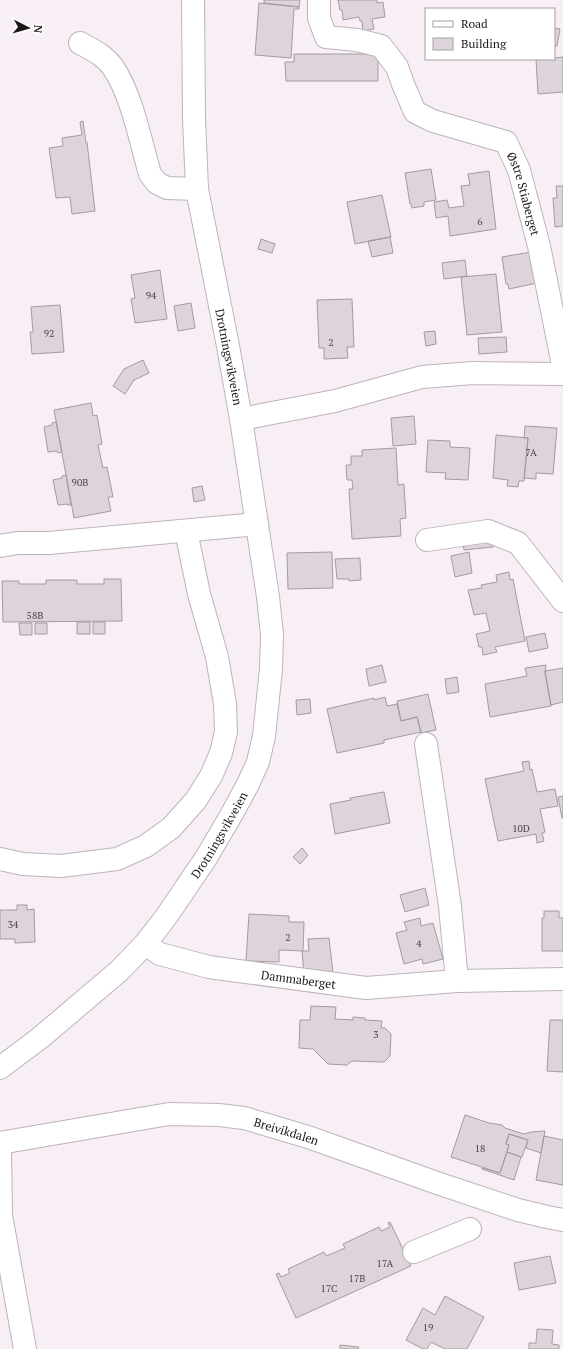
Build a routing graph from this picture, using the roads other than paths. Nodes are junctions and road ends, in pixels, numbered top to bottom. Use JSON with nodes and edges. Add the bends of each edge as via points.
{"nodes":[{"id":1,"x":193,"y":0,"type":"edge"},
{"id":2,"x":319,"y":0,"type":"edge"},
{"id":3,"x":80,"y":43,"type":"dead end"},
{"id":4,"x":197,"y":190,"type":"junction"},
{"id":5,"x":563,"y":365,"type":"edge"},
{"id":6,"x":563,"y":374,"type":"edge"},
{"id":7,"x":241,"y":419,"type":"junction"},
{"id":8,"x":257,"y":524,"type":"junction"},
{"id":9,"x":186,"y":531,"type":"junction"},
{"id":10,"x":427,"y":540,"type":"dead end"},
{"id":11,"x":0,"y":546,"type":"edge"},
{"id":12,"x":563,"y":601,"type":"edge"},
{"id":13,"x":426,"y":744,"type":"dead end"},
{"id":14,"x":0,"y":859,"type":"edge"},
{"id":15,"x":144,"y":944,"type":"junction"},
{"id":16,"x":563,"y":980,"type":"edge"},
{"id":17,"x":457,"y":981,"type":"junction"},
{"id":18,"x":0,"y":1068,"type":"edge"},
{"id":19,"x":0,"y":1143,"type":"edge"},
{"id":20,"x":563,"y":1220,"type":"edge"},
{"id":21,"x":470,"y":1229,"type":"dead end"},
{"id":22,"x":414,"y":1252,"type":"dead end"},
{"id":23,"x":25,"y":1349,"type":"edge"}],
"edges":[{"from":1,"to":4,"type":"main road","name":"Drotningsvikveien"},
{"from":2,"to":5,"type":"main road","name":"Østre Stiaberget","via":[[319,18],[326,36],[381,46],[397,67],[415,112],[433,121],[506,142],[519,170],[539,246]]},
{"from":3,"to":4,"type":"main road","via":[[94,50],[114,69],[132,111],[150,174],[157,183],[167,188]]},
{"from":4,"to":7,"type":"main road","name":"Drotningsvikveien"},
{"from":6,"to":7,"type":"main road","via":[[473,373],[422,378],[335,401]]},
{"from":7,"to":8,"type":"main road","name":"Drotningsvikveien"},
{"from":8,"to":9,"type":"main road"},
{"from":8,"to":15,"type":"main road","name":"Drotningsvikveien","via":[[272,634],[264,736],[258,762],[206,858],[166,917]]},
{"from":9,"to":11,"type":"main road","via":[[49,543],[18,542]]},
{"from":9,"to":14,"type":"main road","via":[[217,657],[225,704],[226,732],[211,776],[196,800],[172,828],[146,846],[116,859],[61,866],[23,864]]},
{"from":10,"to":12,"type":"main road","via":[[488,531],[518,543]]},
{"from":13,"to":17,"type":"main road","via":[[450,906]]},
{"from":15,"to":17,"type":"main road","name":"Dammaberget","via":[[160,954],[209,968],[366,988]]},
{"from":15,"to":18,"type":"main road","name":"Drotningsvikveien","via":[[119,971],[40,1038]]},
{"from":16,"to":17,"type":"main road","name":"Dammaberget"},
{"from":19,"to":20,"type":"main road","name":"Breivikdalen","via":[[169,1114],[244,1118],[308,1137],[518,1210]]},
{"from":19,"to":23,"type":"main road","name":"Breivikdalen","via":[[1,1215]]},
{"from":21,"to":22,"type":"main road"}]}
